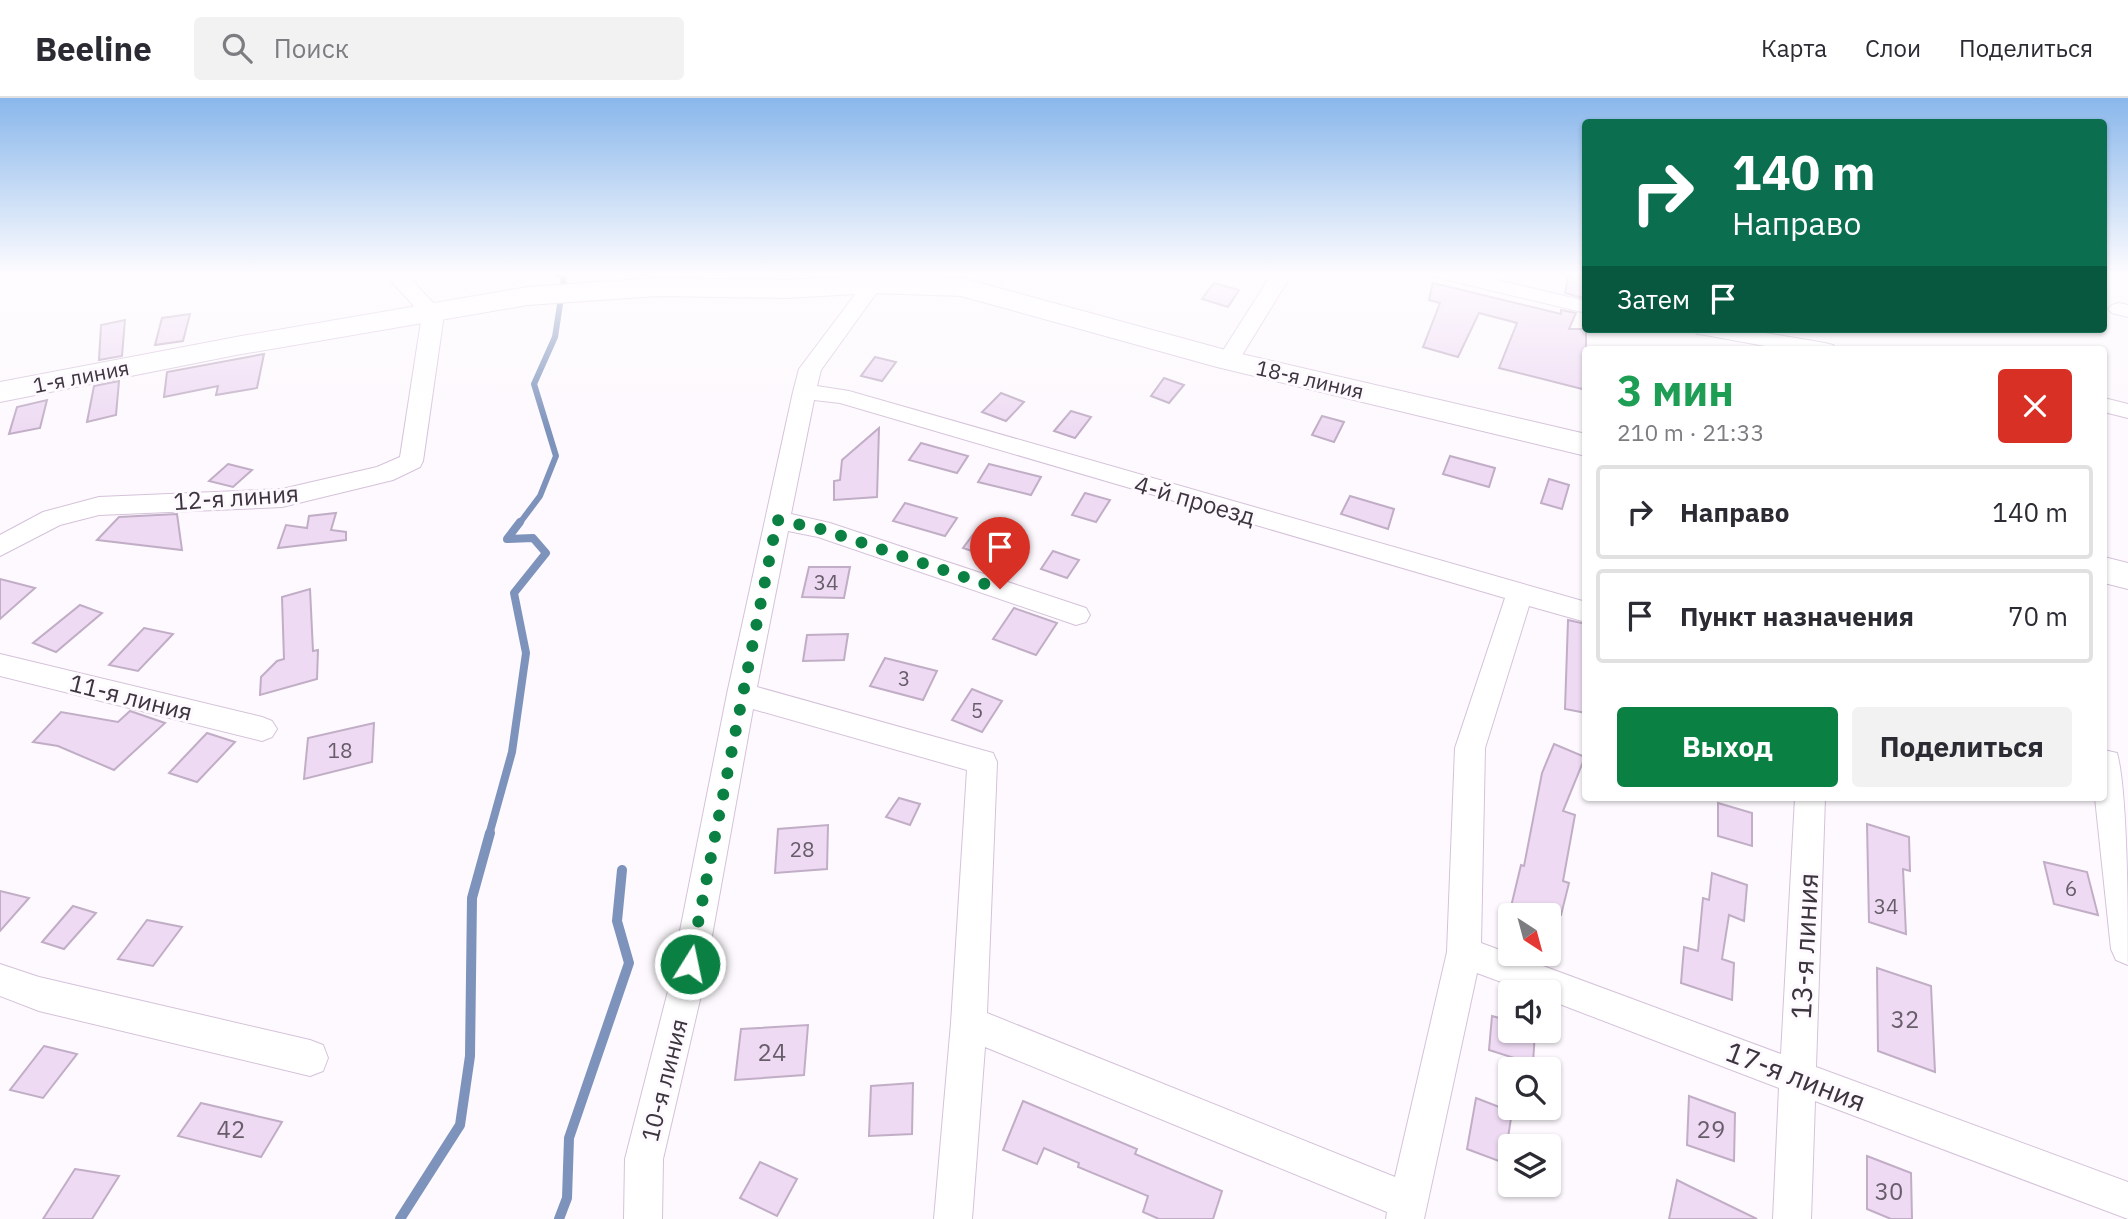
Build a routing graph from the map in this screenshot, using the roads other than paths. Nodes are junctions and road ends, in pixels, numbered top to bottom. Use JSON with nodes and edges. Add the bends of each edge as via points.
{"nodes":[{"id":1,"x":359,"y":324,"type":"edge"},
{"id":2,"x":431,"y":324,"type":"edge"},
{"id":3,"x":846,"y":324,"type":"edge"},
{"id":4,"x":1098,"y":324,"type":"edge"},
{"id":5,"x":1250,"y":324,"type":"edge"},
{"id":6,"x":1728,"y":333,"type":"edge"},
{"id":7,"x":1801,"y":346,"type":"edge"},
{"id":8,"x":1228,"y":360,"type":"junction"},
{"id":9,"x":0,"y":392,"type":"edge"},
{"id":10,"x":804,"y":392,"type":"junction"},
{"id":11,"x":2107,"y":406,"type":"edge"},
{"id":12,"x":2128,"y":411,"type":"edge"},
{"id":13,"x":1582,"y":444,"type":"edge"},
{"id":14,"x":777,"y":520,"type":"junction"},
{"id":15,"x":0,"y":547,"type":"edge"},
{"id":16,"x":2107,"y":571,"type":"edge"},
{"id":17,"x":2128,"y":576,"type":"edge"},
{"id":18,"x":1520,"y":593,"type":"junction"},
{"id":19,"x":1582,"y":611,"type":"edge"},
{"id":20,"x":1076,"y":615,"type":"dead end"},
{"id":21,"x":0,"y":665,"type":"edge"},
{"id":22,"x":741,"y":694,"type":"junction"},
{"id":23,"x":262,"y":729,"type":"dead end"},
{"id":24,"x":2113,"y":764,"type":"edge"},
{"id":25,"x":1810,"y":801,"type":"edge"},
{"id":26,"x":2128,"y":949,"type":"edge"},
{"id":27,"x":1464,"y":952,"type":"junction"},
{"id":28,"x":0,"y":980,"type":"edge"},
{"id":29,"x":969,"y":1023,"type":"junction"},
{"id":30,"x":310,"y":1058,"type":"dead end"},
{"id":31,"x":1798,"y":1076,"type":"junction"},
{"id":32,"x":2128,"y":1201,"type":"edge"},
{"id":33,"x":1407,"y":1210,"type":"edge"},
{"id":34,"x":643,"y":1219,"type":"edge"},
{"id":35,"x":953,"y":1219,"type":"edge"},
{"id":36,"x":1792,"y":1219,"type":"edge"}],
"edges":[{"from":1,"to":9,"type":"street","name":"1-я линия"},
{"from":2,"to":15,"type":"street","name":"12-я линия","via":[[411,461],[384,474],[282,498],[99,506],[52,518]]},
{"from":3,"to":10,"type":"street","name":"10-я линия","via":[[810,369]]},
{"from":4,"to":8,"type":"street","name":"18-я линия"},
{"from":5,"to":8,"type":"street"},
{"from":6,"to":7,"type":"street"},
{"from":8,"to":13,"type":"street","name":"18-я линия"},
{"from":10,"to":14,"type":"street","name":"10-я линия"},
{"from":10,"to":18,"type":"street","name":"4-й проезд","via":[[841,396]]},
{"from":11,"to":12,"type":"street"},
{"from":14,"to":20,"type":"street","via":[[821,529]]},
{"from":14,"to":22,"type":"street","name":"10-я линия"},
{"from":16,"to":17,"type":"street"},
{"from":18,"to":19,"type":"street","name":"4-й проезд"},
{"from":18,"to":27,"type":"street","via":[[1470,748]]},
{"from":21,"to":23,"type":"street","name":"11-я линия"},
{"from":22,"to":29,"type":"street","via":[[982,762]]},
{"from":22,"to":34,"type":"street","name":"10-я линия","via":[[685,991],[644,1159]]},
{"from":24,"to":26,"type":"street"},
{"from":25,"to":31,"type":"street","name":"13-я линия"},
{"from":27,"to":31,"type":"street","name":"17-я линия"},
{"from":27,"to":33,"type":"street"},
{"from":28,"to":30,"type":"street","via":[[39,994]]},
{"from":29,"to":33,"type":"street"},
{"from":29,"to":35,"type":"street"},
{"from":31,"to":32,"type":"street","name":"17-я линия"},
{"from":31,"to":36,"type":"street","name":"13-я линия"}]}
